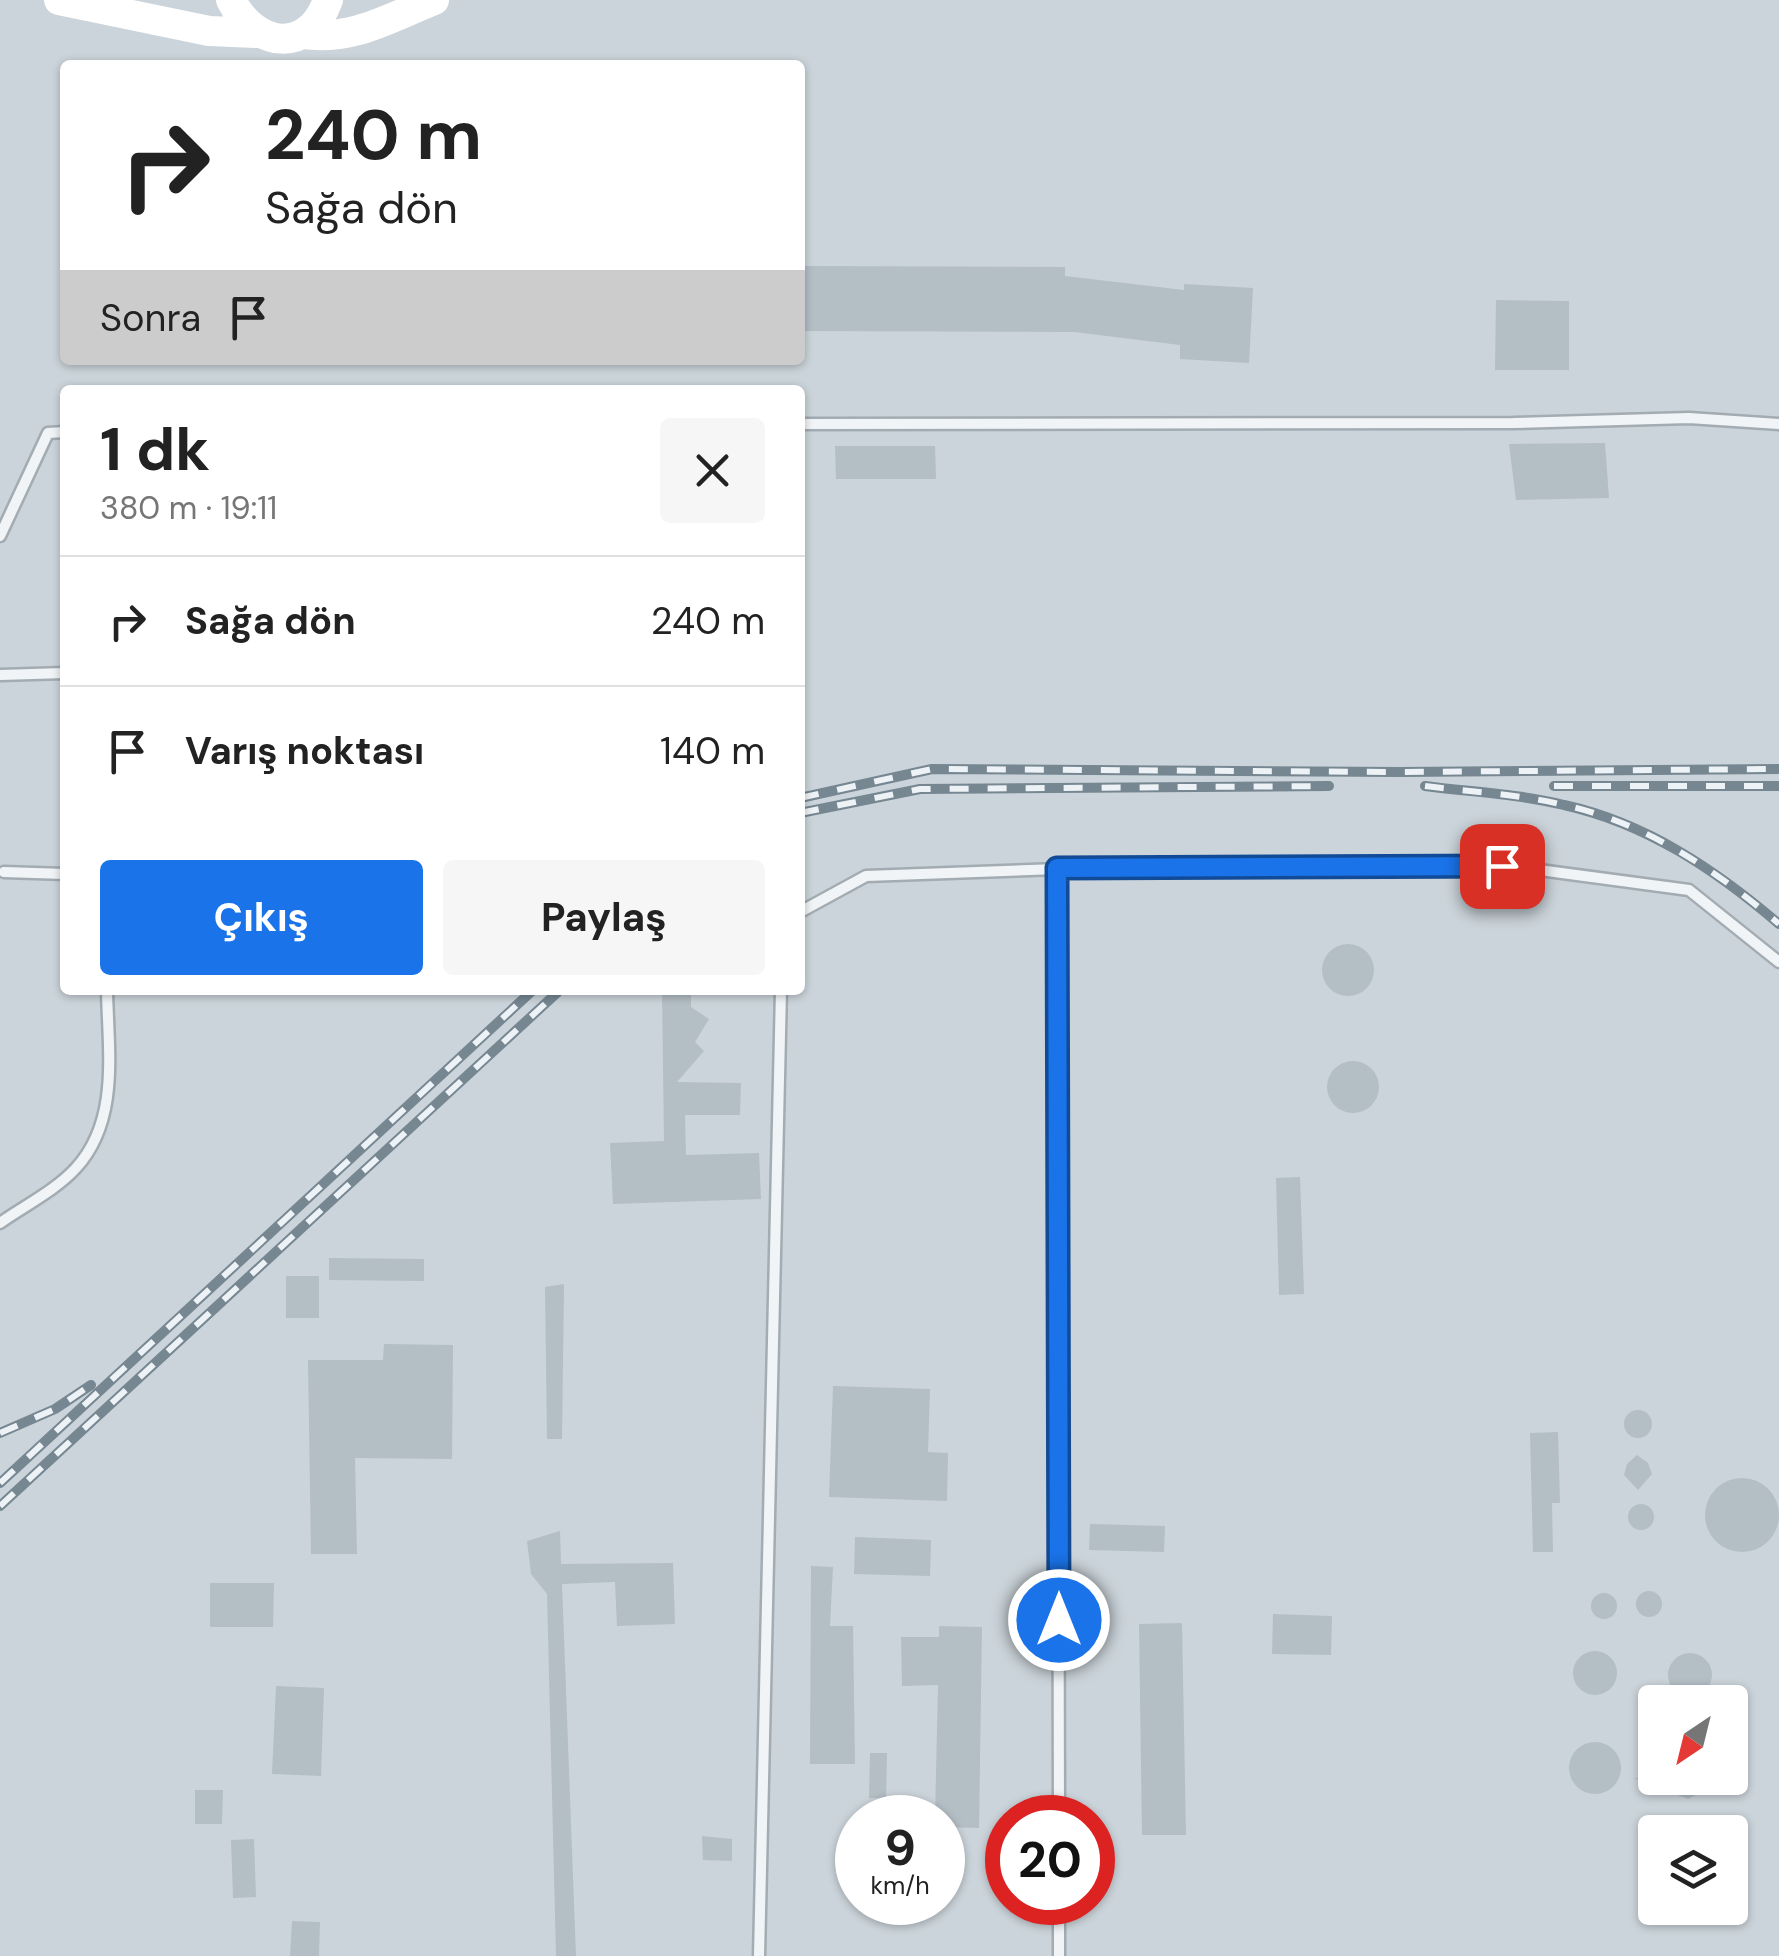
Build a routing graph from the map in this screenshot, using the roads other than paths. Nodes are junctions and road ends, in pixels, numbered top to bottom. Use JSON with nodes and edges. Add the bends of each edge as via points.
{"nodes":[{"id":1,"x":59,"y":0,"type":"edge"},
{"id":2,"x":231,"y":0,"type":"edge"},
{"id":3,"x":328,"y":0,"type":"edge"},
{"id":4,"x":374,"y":0,"type":"edge"},
{"id":5,"x":423,"y":4,"type":"edge"},
{"id":6,"x":256,"y":33,"type":"junction"},
{"id":7,"x":302,"y":34,"type":"junction"},
{"id":8,"x":805,"y":424,"type":"edge"},
{"id":9,"x":1779,"y":424,"type":"edge"},
{"id":10,"x":60,"y":432,"type":"edge"},
{"id":11,"x":0,"y":536,"type":"edge"},
{"id":12,"x":60,"y":673,"type":"edge"},
{"id":13,"x":0,"y":675,"type":"edge"},
{"id":14,"x":1057,"y":868,"type":"junction"},
{"id":15,"x":4,"y":872,"type":"dead end"},
{"id":16,"x":60,"y":874,"type":"edge"},
{"id":17,"x":805,"y":909,"type":"edge"},
{"id":18,"x":1779,"y":962,"type":"edge"},
{"id":19,"x":107,"y":995,"type":"edge"},
{"id":20,"x":782,"y":995,"type":"edge"},
{"id":21,"x":0,"y":1223,"type":"edge"},
{"id":22,"x":1059,"y":1795,"type":"edge"},
{"id":23,"x":1059,"y":1925,"type":"edge"},
{"id":24,"x":758,"y":1956,"type":"edge"},
{"id":25,"x":1060,"y":1956,"type":"edge"}],
"edges":[{"from":1,"to":6,"type":"street"},
{"from":2,"to":6,"type":"street"},
{"from":3,"to":7,"type":"street"},
{"from":4,"to":5,"type":"street"},
{"from":5,"to":7,"type":"street","via":[[378,28],[326,38]]},
{"from":6,"to":7,"type":"street"},
{"from":8,"to":9,"type":"lane","via":[[1689,418]]},
{"from":10,"to":11,"type":"lane","via":[[48,433]]},
{"from":12,"to":13,"type":"lane"},
{"from":14,"to":17,"type":"lane","via":[[866,876]]},
{"from":14,"to":18,"type":"lane","via":[[1502,866],[1689,890]]},
{"from":14,"to":22,"type":"lane"},
{"from":15,"to":16,"type":"lane"},
{"from":19,"to":21,"type":"lane","via":[[108,1100],[98,1138],[74,1170]]},
{"from":20,"to":24,"type":"lane"},
{"from":23,"to":25,"type":"lane"}]}
